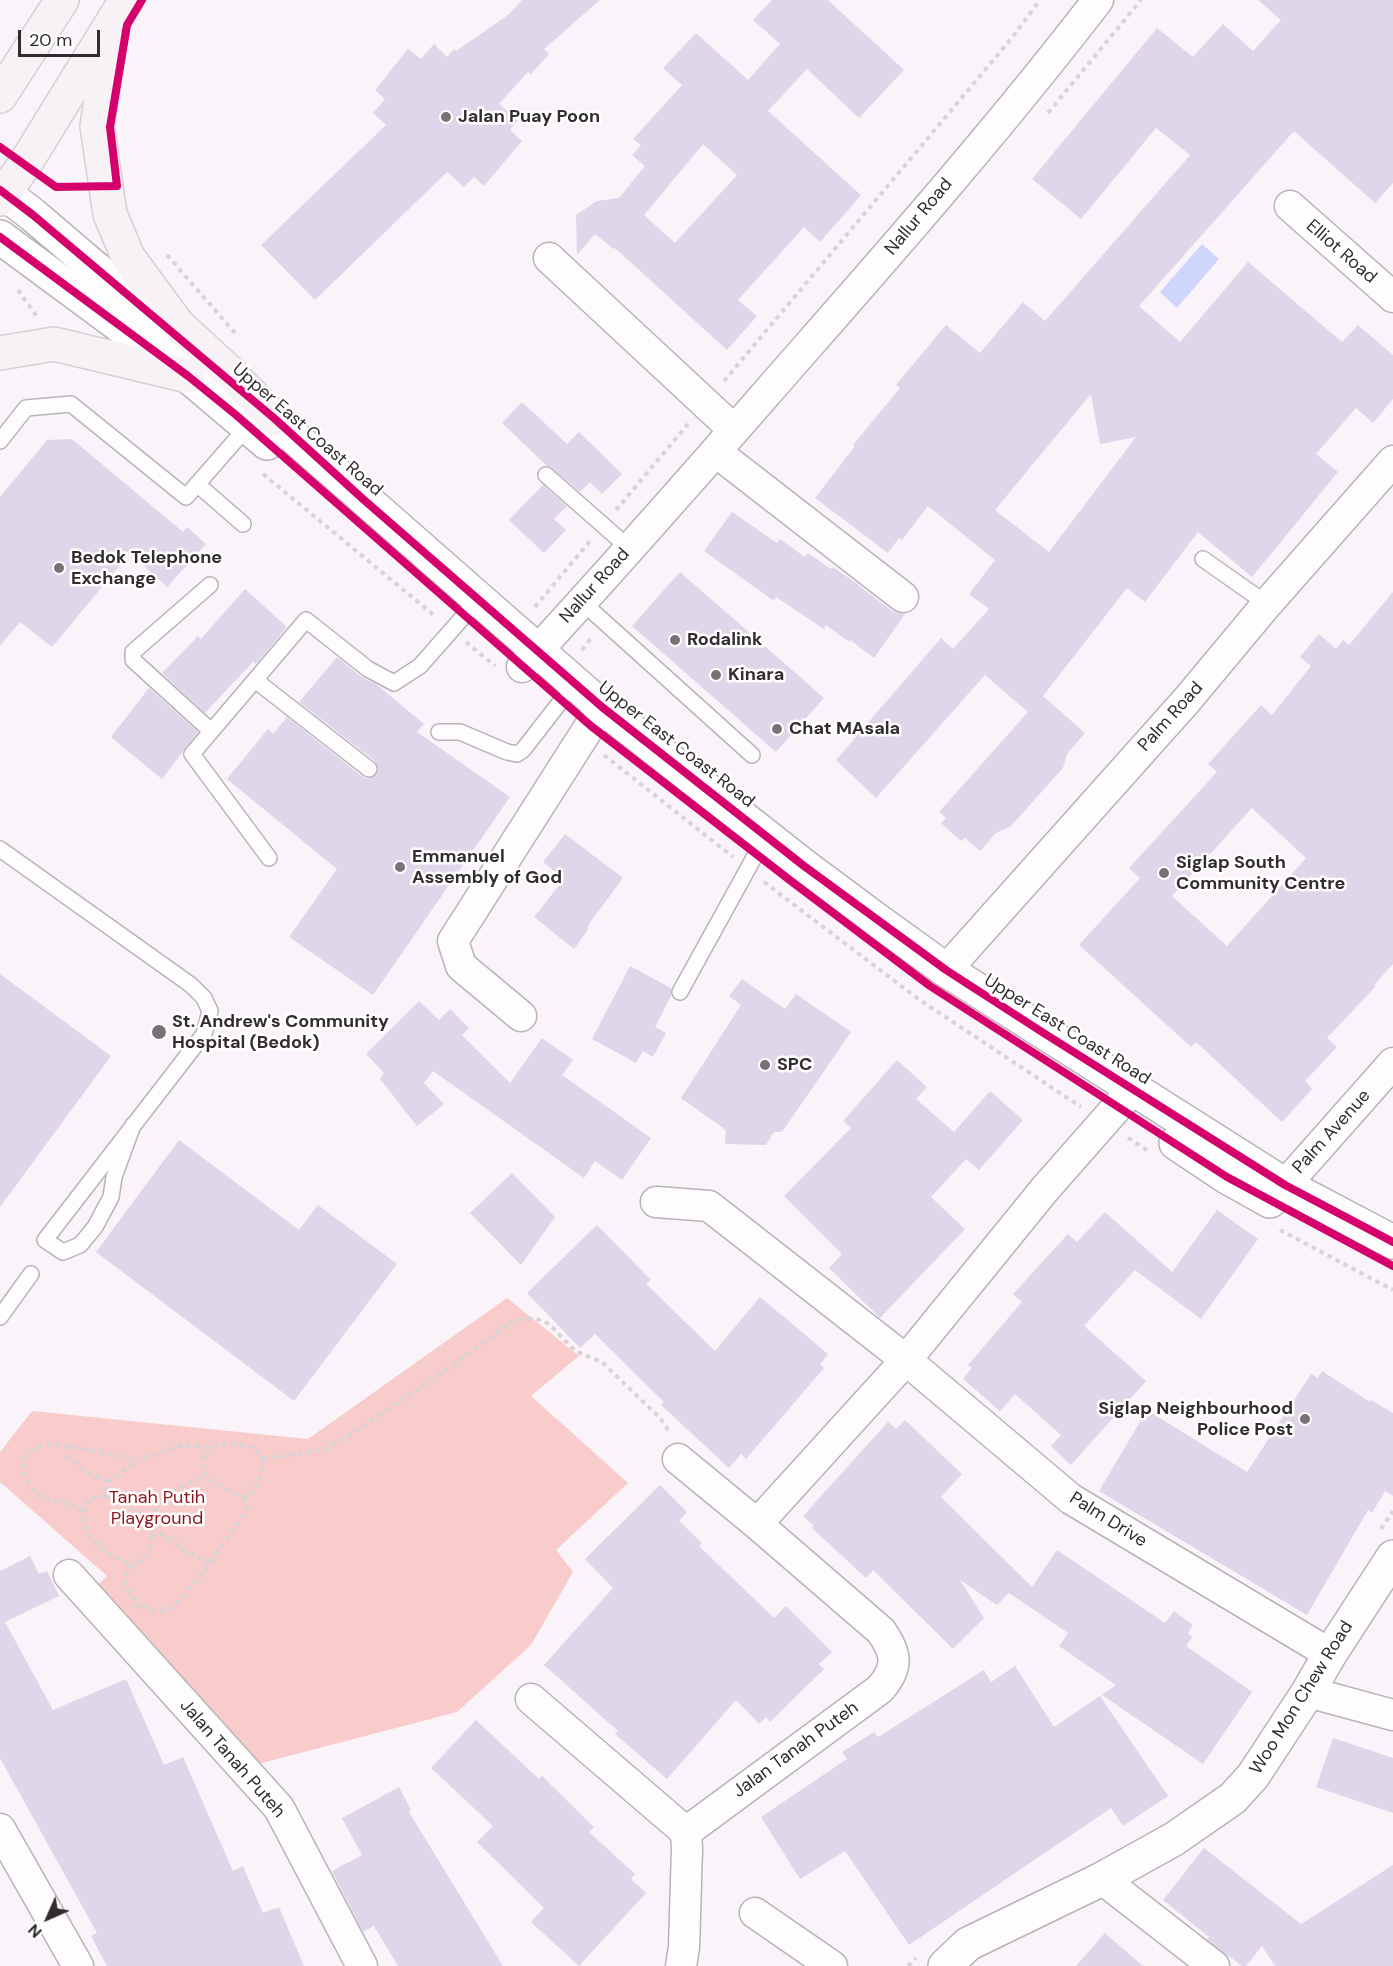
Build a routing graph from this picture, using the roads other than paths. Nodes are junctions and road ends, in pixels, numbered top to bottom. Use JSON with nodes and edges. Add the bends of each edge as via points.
{"nodes":[{"id":1,"x":62,"y":0,"type":"edge"},
{"id":2,"x":1098,"y":0,"type":"edge"},
{"id":3,"x":120,"y":11,"type":"edge"},
{"id":4,"x":0,"y":96,"type":"edge"},
{"id":5,"x":1,"y":194,"type":"edge"},
{"id":6,"x":1290,"y":206,"type":"dead end"},
{"id":7,"x":0,"y":237,"type":"edge"},
{"id":8,"x":549,"y":258,"type":"dead end"},
{"id":9,"x":1392,"y":295,"type":"edge"},
{"id":10,"x":0,"y":353,"type":"edge"},
{"id":11,"x":188,"y":376,"type":"junction"},
{"id":12,"x":251,"y":430,"type":"junction"},
{"id":13,"x":0,"y":441,"type":"edge"},
{"id":14,"x":725,"y":441,"type":"junction"},
{"id":15,"x":1393,"y":461,"type":"edge"},
{"id":16,"x":546,"y":475,"type":"dead end"},
{"id":17,"x":197,"y":484,"type":"junction"},
{"id":18,"x":243,"y":524,"type":"dead end"},
{"id":19,"x":629,"y":549,"type":"junction"},
{"id":20,"x":1203,"y":559,"type":"dead end"},
{"id":21,"x":210,"y":585,"type":"dead end"},
{"id":22,"x":903,"y":597,"type":"dead end"},
{"id":23,"x":581,"y":601,"type":"junction"},
{"id":24,"x":1267,"y":604,"type":"junction"},
{"id":25,"x":465,"y":615,"type":"junction"},
{"id":26,"x":528,"y":654,"type":"junction"},
{"id":27,"x":255,"y":680,"type":"junction"},
{"id":28,"x":561,"y":701,"type":"junction"},
{"id":29,"x":597,"y":717,"type":"junction"},
{"id":30,"x":211,"y":731,"type":"junction"},
{"id":31,"x":440,"y":732,"type":"dead end"},
{"id":32,"x":752,"y":755,"type":"dead end"},
{"id":33,"x":369,"y":769,"type":"dead end"},
{"id":34,"x":0,"y":849,"type":"edge"},
{"id":35,"x":756,"y":854,"type":"junction"},
{"id":36,"x":269,"y":858,"type":"dead end"},
{"id":37,"x":946,"y":970,"type":"junction"},
{"id":38,"x":680,"y":992,"type":"dead end"},
{"id":39,"x":521,"y":1016,"type":"dead end"},
{"id":40,"x":1393,"y":1063,"type":"edge"},
{"id":41,"x":1126,"y":1097,"type":"junction"},
{"id":42,"x":133,"y":1125,"type":"junction"},
{"id":43,"x":1278,"y":1193,"type":"junction"},
{"id":44,"x":656,"y":1202,"type":"dead end"},
{"id":45,"x":1393,"y":1242,"type":"edge"},
{"id":46,"x":1393,"y":1266,"type":"edge"},
{"id":47,"x":31,"y":1274,"type":"dead end"},
{"id":48,"x":0,"y":1317,"type":"edge"},
{"id":49,"x":906,"y":1360,"type":"junction"},
{"id":50,"x":678,"y":1459,"type":"road end"},
{"id":51,"x":757,"y":1524,"type":"junction"},
{"id":52,"x":1387,"y":1544,"type":"edge"},
{"id":53,"x":69,"y":1575,"type":"dead end"},
{"id":54,"x":1329,"y":1654,"type":"junction"},
{"id":55,"x":1308,"y":1692,"type":"junction"},
{"id":56,"x":531,"y":1699,"type":"dead end"},
{"id":57,"x":1393,"y":1715,"type":"edge"},
{"id":58,"x":0,"y":1829,"type":"edge"},
{"id":59,"x":686,"y":1832,"type":"junction"},
{"id":60,"x":1102,"y":1879,"type":"junction"},
{"id":61,"x":755,"y":1913,"type":"dead end"},
{"id":62,"x":934,"y":1958,"type":"edge"},
{"id":63,"x":78,"y":1966,"type":"edge"},
{"id":64,"x":362,"y":1966,"type":"edge"},
{"id":65,"x":681,"y":1966,"type":"edge"},
{"id":66,"x":832,"y":1966,"type":"edge"},
{"id":67,"x":1214,"y":1966,"type":"edge"}],
"edges":[{"from":1,"to":4,"type":"main road"},
{"from":2,"to":14,"type":"street","name":"Nallur Road","via":[[897,244]]},
{"from":3,"to":5,"type":"main road","via":[[25,164]]},
{"from":3,"to":12,"type":"main road","via":[[98,126],[110,214],[128,257],[178,325],[246,389]]},
{"from":5,"to":12,"type":"main road","name":"Upper East Coast Road"},
{"from":6,"to":9,"type":"street","name":"Elliot Road"},
{"from":7,"to":11,"type":"main road","name":"Upper East Coast Road"},
{"from":8,"to":14,"type":"street","via":[[706,403]]},
{"from":10,"to":11,"type":"main road","via":[[54,344]]},
{"from":11,"to":12,"type":"main road","name":"Upper East Coast Road"},
{"from":12,"to":17,"type":"lane"},
{"from":12,"to":25,"type":"main road","name":"Upper East Coast Road","via":[[357,508]]},
{"from":13,"to":17,"type":"lane","via":[[26,408],[71,404],[183,496]]},
{"from":14,"to":19,"type":"street","name":"Nallur Road"},
{"from":14,"to":22,"type":"street"},
{"from":15,"to":24,"type":"street","name":"Palm Road"},
{"from":16,"to":19,"type":"lane"},
{"from":17,"to":18,"type":"lane"},
{"from":19,"to":23,"type":"street","name":"Nallur Road"},
{"from":20,"to":24,"type":"lane"},
{"from":21,"to":30,"type":"lane","via":[[133,652],[133,660]]},
{"from":23,"to":26,"type":"street","name":"Nallur Road"},
{"from":23,"to":32,"type":"lane"},
{"from":24,"to":37,"type":"street","name":"Palm Road","via":[[1187,700]]},
{"from":25,"to":26,"type":"main road","name":"Upper East Coast Road"},
{"from":25,"to":27,"type":"lane","via":[[420,666],[394,683],[368,669],[306,620]]},
{"from":26,"to":28,"type":"main road","name":"Upper East Coast Road"},
{"from":26,"to":29,"type":"main road","name":"Upper East Coast Road"},
{"from":27,"to":30,"type":"lane"},
{"from":27,"to":33,"type":"lane"},
{"from":28,"to":29,"type":"main road","name":"Upper East Coast Road"},
{"from":28,"to":31,"type":"lane","via":[[517,754],[460,732]]},
{"from":29,"to":35,"type":"main road","name":"Upper East Coast Road"},
{"from":29,"to":37,"type":"main road","name":"Upper East Coast Road"},
{"from":29,"to":39,"type":"street","name":"Upper East Coast Road","via":[[453,941],[461,966]]},
{"from":30,"to":36,"type":"lane","via":[[192,754]]},
{"from":34,"to":42,"type":"lane","via":[[204,998],[210,1011],[204,1034]]},
{"from":35,"to":38,"type":"lane"},
{"from":35,"to":41,"type":"main road","name":"Upper East Coast Road","via":[[930,986]]},
{"from":37,"to":41,"type":"main road","name":"Upper East Coast Road"},
{"from":40,"to":43,"type":"street","name":"Palm Avenue"},
{"from":41,"to":43,"type":"main road","name":"Upper East Coast Road"},
{"from":41,"to":49,"type":"street"},
{"from":42,"to":42,"type":"lane","via":[[111,1197],[95,1227],[80,1245],[63,1252],[45,1240]]},
{"from":43,"to":45,"type":"main road","name":"Upper East Coast Road"},
{"from":43,"to":46,"type":"main road","name":"Upper East Coast Road"},
{"from":44,"to":49,"type":"street","name":"Palm Drive","via":[[709,1206]]},
{"from":47,"to":48,"type":"lane"},
{"from":49,"to":51,"type":"street"},
{"from":49,"to":54,"type":"street","name":"Palm Drive","via":[[1071,1499]]},
{"from":50,"to":51,"type":"street"},
{"from":51,"to":59,"type":"street","name":"Jalan Tanah Puteh","via":[[882,1631],[895,1661],[891,1676],[880,1689]]},
{"from":52,"to":54,"type":"main road","name":"Woo Mon Chew Road"},
{"from":53,"to":64,"type":"street","name":"Jalan Tanah Puteh","via":[[279,1808]]},
{"from":54,"to":55,"type":"main road","name":"Woo Mon Chew Road"},
{"from":55,"to":57,"type":"street"},
{"from":55,"to":60,"type":"main road","name":"Woo Mon Chew Road","via":[[1253,1776],[1233,1798],[1174,1839]]},
{"from":56,"to":59,"type":"street"},
{"from":58,"to":63,"type":"street"},
{"from":59,"to":65,"type":"street"},
{"from":60,"to":62,"type":"main road","name":"Woo Mon Chew Road"},
{"from":60,"to":67,"type":"street"},
{"from":61,"to":66,"type":"street"}]}
